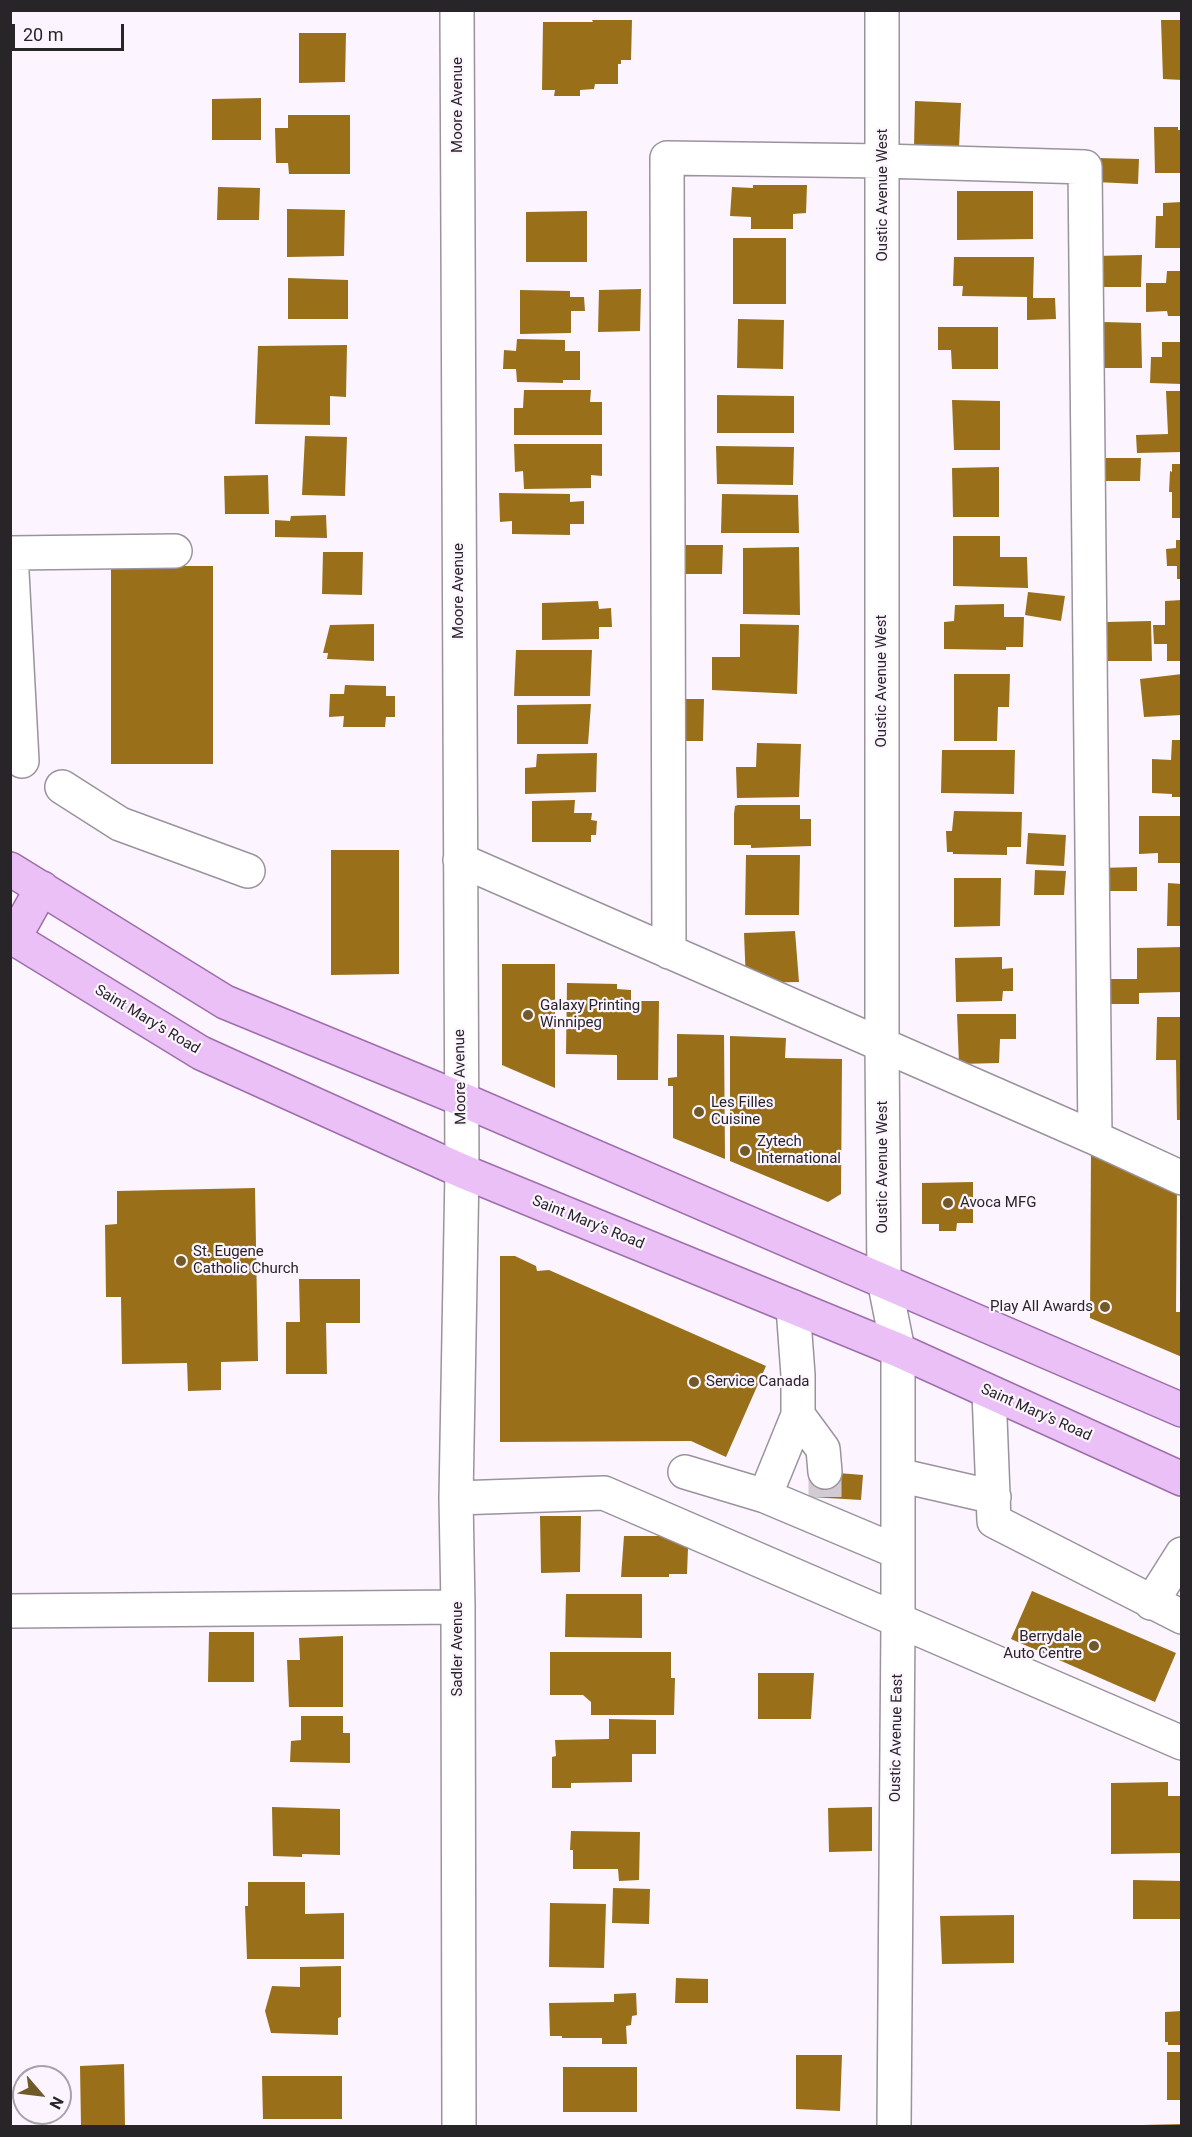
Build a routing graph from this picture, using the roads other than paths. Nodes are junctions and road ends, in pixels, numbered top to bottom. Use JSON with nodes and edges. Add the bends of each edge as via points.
{"nodes":[{"id":1,"x":457,"y":10,"type":"edge"},
{"id":2,"x":882,"y":10,"type":"edge"},
{"id":3,"x":883,"y":160,"type":"junction"},
{"id":4,"x":10,"y":539,"type":"edge"},
{"id":5,"x":174,"y":551,"type":"dead end"},
{"id":6,"x":11,"y":553,"type":"edge"},
{"id":7,"x":22,"y":761,"type":"dead end"},
{"id":8,"x":62,"y":787,"type":"dead end"},
{"id":9,"x":460,"y":860,"type":"junction"},
{"id":10,"x":10,"y":869,"type":"edge"},
{"id":11,"x":248,"y":871,"type":"dead end"},
{"id":12,"x":42,"y":888,"type":"junction"},
{"id":13,"x":12,"y":937,"type":"edge"},
{"id":14,"x":669,"y":952,"type":"junction"},
{"id":15,"x":882,"y":1046,"type":"junction"},
{"id":16,"x":461,"y":1099,"type":"junction"},
{"id":17,"x":1095,"y":1138,"type":"junction"},
{"id":18,"x":462,"y":1171,"type":"junction"},
{"id":19,"x":1182,"y":1178,"type":"edge"},
{"id":20,"x":884,"y":1280,"type":"junction"},
{"id":21,"x":792,"y":1307,"type":"junction"},
{"id":22,"x":898,"y":1350,"type":"junction"},
{"id":23,"x":989,"y":1392,"type":"junction"},
{"id":24,"x":1182,"y":1410,"type":"edge"},
{"id":25,"x":798,"y":1415,"type":"junction"},
{"id":26,"x":685,"y":1472,"type":"dead end"},
{"id":27,"x":898,"y":1475,"type":"junction"},
{"id":28,"x":1182,"y":1479,"type":"edge"},
{"id":29,"x":765,"y":1496,"type":"junction"},
{"id":30,"x":824,"y":1497,"type":"junction"},
{"id":31,"x":993,"y":1497,"type":"junction"},
{"id":32,"x":456,"y":1498,"type":"junction"},
{"id":33,"x":898,"y":1552,"type":"junction"},
{"id":34,"x":1182,"y":1554,"type":"edge"},
{"id":35,"x":1151,"y":1603,"type":"junction"},
{"id":36,"x":459,"y":1607,"type":"junction"},
{"id":37,"x":10,"y":1611,"type":"edge"},
{"id":38,"x":1182,"y":1617,"type":"edge"},
{"id":39,"x":898,"y":1622,"type":"junction"},
{"id":40,"x":1182,"y":1743,"type":"edge"},
{"id":41,"x":459,"y":2127,"type":"edge"},
{"id":42,"x":894,"y":2127,"type":"edge"}],
"edges":[{"from":1,"to":9,"type":"street","name":"Moore Avenue"},
{"from":2,"to":3,"type":"street","name":"Oustic Avenue West"},
{"from":3,"to":14,"type":"street","via":[[667,158]]},
{"from":3,"to":15,"type":"street","name":"Oustic Avenue West"},
{"from":3,"to":17,"type":"street","via":[[1085,167]]},
{"from":4,"to":6,"type":"street"},
{"from":5,"to":6,"type":"street"},
{"from":6,"to":7,"type":"street"},
{"from":8,"to":11,"type":"street","via":[[120,824]]},
{"from":9,"to":14,"type":"street"},
{"from":9,"to":16,"type":"street","name":"Moore Avenue"},
{"from":10,"to":12,"type":"main road"},
{"from":12,"to":13,"type":"main road"},
{"from":12,"to":16,"type":"main road","via":[[225,1002]]},
{"from":13,"to":18,"type":"main road","name":"Saint Mary’s Road","via":[[201,1053]]},
{"from":14,"to":15,"type":"street"},
{"from":15,"to":17,"type":"street"},
{"from":15,"to":20,"type":"street","name":"Oustic Avenue West"},
{"from":16,"to":18,"type":"street","name":"Moore Avenue"},
{"from":16,"to":20,"type":"main road"},
{"from":17,"to":19,"type":"street"},
{"from":18,"to":21,"type":"main road","name":"Saint Mary’s Road"},
{"from":18,"to":32,"type":"street","name":"Sadler Avenue"},
{"from":20,"to":22,"type":"street","name":"Oustic Avenue West"},
{"from":20,"to":24,"type":"main road"},
{"from":21,"to":22,"type":"main road","name":"Saint Mary’s Road"},
{"from":21,"to":25,"type":"street"},
{"from":22,"to":23,"type":"main road","name":"Saint Mary’s Road"},
{"from":22,"to":27,"type":"street","name":"Oustic Avenue East"},
{"from":23,"to":28,"type":"main road","name":"Saint Mary’s Road"},
{"from":23,"to":31,"type":"street"},
{"from":25,"to":29,"type":"street"},
{"from":25,"to":30,"type":"street","via":[[823,1449]]},
{"from":26,"to":29,"type":"street"},
{"from":27,"to":31,"type":"street"},
{"from":27,"to":33,"type":"street","name":"Oustic Avenue East"},
{"from":29,"to":30,"type":"street"},
{"from":30,"to":33,"type":"street"},
{"from":31,"to":35,"type":"street","via":[[994,1521]]},
{"from":32,"to":36,"type":"street","name":"Sadler Avenue"},
{"from":32,"to":39,"type":"street","via":[[604,1493]]},
{"from":33,"to":39,"type":"street","name":"Oustic Avenue East"},
{"from":34,"to":35,"type":"street"},
{"from":35,"to":38,"type":"street"},
{"from":36,"to":37,"type":"street"},
{"from":36,"to":41,"type":"street","name":"Sadler Avenue"},
{"from":39,"to":40,"type":"street"},
{"from":39,"to":42,"type":"street","name":"Oustic Avenue East"}]}
